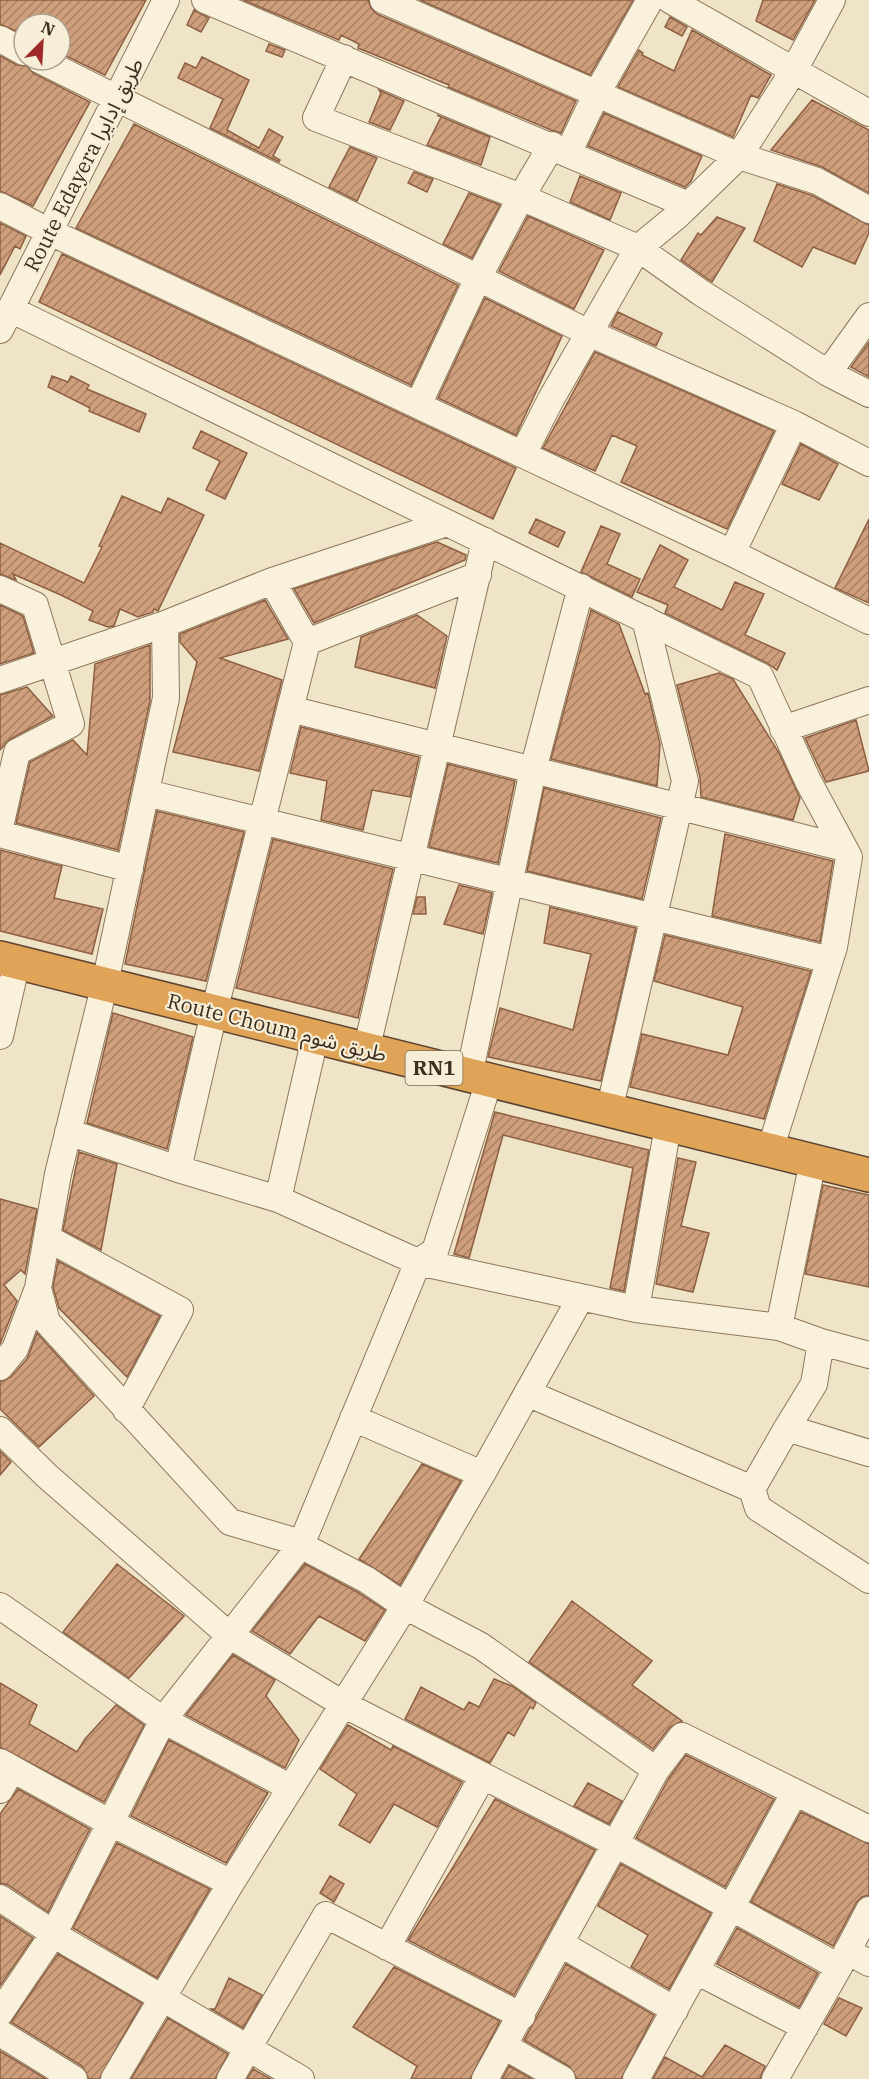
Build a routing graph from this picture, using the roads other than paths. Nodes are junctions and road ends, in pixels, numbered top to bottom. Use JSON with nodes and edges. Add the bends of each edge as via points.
{"nodes":[{"id":1,"x":166,"y":0,"type":"edge"},
{"id":2,"x":205,"y":0,"type":"edge"},
{"id":3,"x":383,"y":0,"type":"edge"},
{"id":4,"x":650,"y":0,"type":"edge"},
{"id":5,"x":670,"y":0,"type":"edge"},
{"id":6,"x":832,"y":0,"type":"edge"},
{"id":7,"x":344,"y":58,"type":"junction"},
{"id":8,"x":794,"y":70,"type":"junction"},
{"id":9,"x":64,"y":72,"type":"edge"},
{"id":10,"x":596,"y":95,"type":"junction"},
{"id":11,"x":117,"y":99,"type":"junction"},
{"id":12,"x":867,"y":109,"type":"edge"},
{"id":13,"x":560,"y":149,"type":"junction"},
{"id":14,"x":739,"y":156,"type":"junction"},
{"id":15,"x":521,"y":196,"type":"junction"},
{"id":16,"x":688,"y":205,"type":"junction"},
{"id":17,"x":0,"y":206,"type":"edge"},
{"id":18,"x":869,"y":210,"type":"edge"},
{"id":19,"x":50,"y":232,"type":"junction"},
{"id":20,"x":638,"y":248,"type":"junction"},
{"id":21,"x":478,"y":278,"type":"junction"},
{"id":22,"x":869,"y":316,"type":"edge"},
{"id":23,"x":6,"y":320,"type":"edge"},
{"id":24,"x":589,"y":333,"type":"junction"},
{"id":25,"x":828,"y":373,"type":"junction"},
{"id":26,"x":869,"y":394,"type":"edge"},
{"id":27,"x":418,"y":405,"type":"junction"},
{"id":28,"x":794,"y":424,"type":"junction"},
{"id":29,"x":523,"y":454,"type":"junction"},
{"id":30,"x":869,"y":463,"type":"edge"},
{"id":31,"x":447,"y":523,"type":"junction"},
{"id":32,"x":485,"y":541,"type":"junction"},
{"id":33,"x":732,"y":553,"type":"junction"},
{"id":34,"x":478,"y":575,"type":"junction"},
{"id":35,"x":272,"y":581,"type":"junction"},
{"id":36,"x":581,"y":587,"type":"junction"},
{"id":37,"x":0,"y":589,"type":"edge"},
{"id":38,"x":645,"y":619,"type":"junction"},
{"id":39,"x":869,"y":621,"type":"edge"},
{"id":40,"x":165,"y":624,"type":"junction"},
{"id":41,"x":307,"y":642,"type":"junction"},
{"id":42,"x":53,"y":660,"type":"junction"},
{"id":43,"x":0,"y":680,"type":"edge"},
{"id":44,"x":869,"y":700,"type":"edge"},
{"id":45,"x":290,"y":709,"type":"junction"},
{"id":46,"x":783,"y":729,"type":"junction"},
{"id":47,"x":438,"y":746,"type":"junction"},
{"id":48,"x":533,"y":770,"type":"junction"},
{"id":49,"x":147,"y":793,"type":"junction"},
{"id":50,"x":679,"y":806,"type":"junction"},
{"id":51,"x":263,"y":822,"type":"junction"},
{"id":52,"x":0,"y":827,"type":"edge"},
{"id":53,"x":0,"y":834,"type":"edge"},
{"id":54,"x":844,"y":848,"type":"junction"},
{"id":55,"x":411,"y":858,"type":"junction"},
{"id":56,"x":130,"y":869,"type":"junction"},
{"id":57,"x":509,"y":882,"type":"junction"},
{"id":58,"x":652,"y":917,"type":"junction"},
{"id":59,"x":8,"y":960,"type":"edge"},
{"id":60,"x":830,"y":960,"type":"junction"},
{"id":61,"x":105,"y":983,"type":"junction"},
{"id":62,"x":214,"y":1012,"type":"junction"},
{"id":63,"x":0,"y":1036,"type":"edge"},
{"id":64,"x":315,"y":1038,"type":"junction"},
{"id":65,"x":366,"y":1050,"type":"junction"},
{"id":66,"x":479,"y":1079,"type":"junction"},
{"id":67,"x":609,"y":1111,"type":"junction"},
{"id":68,"x":668,"y":1126,"type":"junction"},
{"id":69,"x":68,"y":1132,"type":"junction"},
{"id":70,"x":770,"y":1150,"type":"junction"},
{"id":71,"x":813,"y":1161,"type":"junction"},
{"id":72,"x":178,"y":1169,"type":"junction"},
{"id":73,"x":869,"y":1175,"type":"edge"},
{"id":74,"x":278,"y":1199,"type":"junction"},
{"id":75,"x":47,"y":1238,"type":"junction"},
{"id":76,"x":418,"y":1262,"type":"junction"},
{"id":77,"x":38,"y":1288,"type":"junction"},
{"id":78,"x":581,"y":1297,"type":"junction"},
{"id":79,"x":636,"y":1309,"type":"junction"},
{"id":80,"x":779,"y":1327,"type":"junction"},
{"id":81,"x":821,"y":1342,"type":"junction"},
{"id":82,"x":869,"y":1355,"type":"edge"},
{"id":83,"x":0,"y":1367,"type":"edge"},
{"id":84,"x":527,"y":1393,"type":"junction"},
{"id":85,"x":126,"y":1410,"type":"junction"},
{"id":86,"x":353,"y":1418,"type":"junction"},
{"id":87,"x":787,"y":1428,"type":"junction"},
{"id":88,"x":0,"y":1430,"type":"edge"},
{"id":89,"x":869,"y":1454,"type":"edge"},
{"id":90,"x":482,"y":1473,"type":"junction"},
{"id":91,"x":752,"y":1489,"type":"junction"},
{"id":92,"x":301,"y":1545,"type":"junction"},
{"id":93,"x":869,"y":1580,"type":"edge"},
{"id":94,"x":0,"y":1606,"type":"edge"},
{"id":95,"x":405,"y":1606,"type":"junction"},
{"id":96,"x":230,"y":1635,"type":"junction"},
{"id":97,"x":343,"y":1704,"type":"junction"},
{"id":98,"x":163,"y":1720,"type":"junction"},
{"id":99,"x":656,"y":1770,"type":"junction"},
{"id":100,"x":4,"y":1774,"type":"edge"},
{"id":101,"x":483,"y":1776,"type":"junction"},
{"id":102,"x":291,"y":1788,"type":"junction"},
{"id":103,"x":795,"y":1792,"type":"junction"},
{"id":104,"x":111,"y":1823,"type":"junction"},
{"id":105,"x":869,"y":1829,"type":"edge"},
{"id":106,"x":614,"y":1843,"type":"junction"},
{"id":107,"x":231,"y":1883,"type":"junction"},
{"id":108,"x":0,"y":1898,"type":"edge"},
{"id":109,"x":732,"y":1908,"type":"junction"},
{"id":110,"x":869,"y":1910,"type":"edge"},
{"id":111,"x":54,"y":1933,"type":"junction"},
{"id":112,"x":561,"y":1944,"type":"junction"},
{"id":113,"x":387,"y":1947,"type":"junction"},
{"id":114,"x":852,"y":1960,"type":"edge"},
{"id":115,"x":696,"y":1971,"type":"junction"},
{"id":116,"x":164,"y":1998,"type":"junction"},
{"id":117,"x":675,"y":2010,"type":"junction"},
{"id":118,"x":0,"y":2013,"type":"edge"},
{"id":119,"x":522,"y":2016,"type":"junction"},
{"id":120,"x":805,"y":2027,"type":"junction"},
{"id":121,"x":0,"y":2033,"type":"edge"},
{"id":122,"x":504,"y":2046,"type":"junction"},
{"id":123,"x":250,"y":2048,"type":"junction"},
{"id":124,"x":74,"y":2079,"type":"edge"},
{"id":125,"x":114,"y":2079,"type":"edge"},
{"id":126,"x":230,"y":2079,"type":"edge"},
{"id":127,"x":301,"y":2079,"type":"edge"},
{"id":128,"x":485,"y":2079,"type":"edge"},
{"id":129,"x":562,"y":2079,"type":"edge"},
{"id":130,"x":636,"y":2079,"type":"edge"},
{"id":131,"x":775,"y":2079,"type":"edge"}],
"edges":[{"from":1,"to":11,"type":"street","name":"Route Edayera طريق إدايرا"},
{"from":2,"to":7,"type":"street"},
{"from":3,"to":10,"type":"street"},
{"from":4,"to":10,"type":"street"},
{"from":5,"to":8,"type":"street"},
{"from":6,"to":8,"type":"street"},
{"from":7,"to":13,"type":"street"},
{"from":7,"to":15,"type":"street","via":[[316,118]]},
{"from":8,"to":12,"type":"street"},
{"from":8,"to":14,"type":"street"},
{"from":9,"to":11,"type":"street"},
{"from":10,"to":13,"type":"street"},
{"from":10,"to":14,"type":"street"},
{"from":11,"to":19,"type":"street","name":"Route Edayera طريق إدايرا"},
{"from":11,"to":21,"type":"street"},
{"from":13,"to":15,"type":"street"},
{"from":13,"to":16,"type":"street"},
{"from":14,"to":16,"type":"street"},
{"from":14,"to":18,"type":"street","via":[[817,181]]},
{"from":15,"to":20,"type":"street"},
{"from":15,"to":21,"type":"street"},
{"from":16,"to":20,"type":"street"},
{"from":17,"to":19,"type":"street"},
{"from":19,"to":23,"type":"street","name":"Route Edayera طريق إدايرا"},
{"from":19,"to":27,"type":"street"},
{"from":20,"to":24,"type":"street"},
{"from":20,"to":25,"type":"street"},
{"from":21,"to":24,"type":"street"},
{"from":21,"to":27,"type":"street"},
{"from":22,"to":25,"type":"street"},
{"from":23,"to":31,"type":"street"},
{"from":24,"to":28,"type":"street"},
{"from":24,"to":29,"type":"street"},
{"from":25,"to":26,"type":"street"},
{"from":27,"to":29,"type":"street"},
{"from":28,"to":30,"type":"street"},
{"from":28,"to":33,"type":"street"},
{"from":29,"to":33,"type":"street"},
{"from":31,"to":32,"type":"street"},
{"from":31,"to":35,"type":"street"},
{"from":32,"to":34,"type":"street"},
{"from":32,"to":36,"type":"street"},
{"from":33,"to":39,"type":"street"},
{"from":34,"to":41,"type":"street"},
{"from":34,"to":47,"type":"street"},
{"from":35,"to":40,"type":"street"},
{"from":35,"to":41,"type":"street"},
{"from":36,"to":38,"type":"street"},
{"from":36,"to":48,"type":"street"},
{"from":37,"to":42,"type":"street","via":[[35,605]]},
{"from":38,"to":46,"type":"street","via":[[760,676]]},
{"from":38,"to":50,"type":"street","via":[[685,781]]},
{"from":40,"to":42,"type":"street"},
{"from":40,"to":49,"type":"street","via":[[166,698]]},
{"from":41,"to":45,"type":"street"},
{"from":42,"to":43,"type":"street"},
{"from":42,"to":52,"type":"street","via":[[71,724],[16,752]]},
{"from":44,"to":46,"type":"street"},
{"from":45,"to":47,"type":"street"},
{"from":45,"to":51,"type":"street"},
{"from":46,"to":54,"type":"street"},
{"from":47,"to":48,"type":"street"},
{"from":47,"to":55,"type":"street"},
{"from":48,"to":50,"type":"street"},
{"from":48,"to":57,"type":"street"},
{"from":49,"to":51,"type":"street"},
{"from":49,"to":56,"type":"street"},
{"from":50,"to":54,"type":"street"},
{"from":50,"to":58,"type":"street"},
{"from":51,"to":55,"type":"street"},
{"from":51,"to":62,"type":"street"},
{"from":53,"to":56,"type":"street"},
{"from":54,"to":60,"type":"street","via":[[849,857]]},
{"from":55,"to":57,"type":"street"},
{"from":55,"to":65,"type":"street"},
{"from":56,"to":61,"type":"street"},
{"from":57,"to":58,"type":"street"},
{"from":57,"to":66,"type":"street"},
{"from":58,"to":60,"type":"street"},
{"from":58,"to":67,"type":"street"},
{"from":59,"to":61,"type":"highway","name":"Route Choum طريق شوم","number":"RN1"},
{"from":59,"to":63,"type":"street"},
{"from":60,"to":70,"type":"street"},
{"from":61,"to":62,"type":"highway","name":"Route Choum طريق شوم","number":"RN1"},
{"from":61,"to":69,"type":"street"},
{"from":62,"to":64,"type":"highway","name":"Route Choum طريق شوم","number":"RN1"},
{"from":62,"to":72,"type":"street"},
{"from":64,"to":65,"type":"highway","name":"Route Choum طريق شوم","number":"RN1"},
{"from":64,"to":74,"type":"street"},
{"from":65,"to":66,"type":"highway","name":"Route Choum طريق شوم","number":"RN1"},
{"from":66,"to":67,"type":"highway","name":"Route Choum طريق شوم","number":"RN1"},
{"from":66,"to":76,"type":"street","via":[[435,1251]]},
{"from":67,"to":68,"type":"highway","name":"Route Choum طريق شوم","number":"RN1"},
{"from":68,"to":70,"type":"highway","name":"Route Choum طريق شوم","number":"RN1"},
{"from":68,"to":79,"type":"street"},
{"from":69,"to":72,"type":"street"},
{"from":69,"to":75,"type":"street"},
{"from":70,"to":71,"type":"highway","name":"Route Choum طريق شوم","number":"RN1"},
{"from":71,"to":73,"type":"highway","name":"Route Choum طريق شوم","number":"RN1"},
{"from":71,"to":80,"type":"street"},
{"from":72,"to":74,"type":"street"},
{"from":74,"to":76,"type":"street"},
{"from":75,"to":77,"type":"street"},
{"from":75,"to":85,"type":"street","via":[[180,1310]]},
{"from":76,"to":78,"type":"street"},
{"from":76,"to":86,"type":"street"},
{"from":77,"to":83,"type":"street","via":[[15,1349]]},
{"from":77,"to":85,"type":"street","via":[[47,1322]]},
{"from":78,"to":79,"type":"street"},
{"from":78,"to":84,"type":"street"},
{"from":79,"to":80,"type":"street"},
{"from":80,"to":81,"type":"street"},
{"from":81,"to":82,"type":"street"},
{"from":81,"to":87,"type":"street","via":[[814,1384]]},
{"from":84,"to":90,"type":"street"},
{"from":84,"to":91,"type":"street"},
{"from":85,"to":92,"type":"street","via":[[230,1522]]},
{"from":86,"to":90,"type":"street"},
{"from":86,"to":92,"type":"street"},
{"from":87,"to":89,"type":"street"},
{"from":87,"to":91,"type":"street"},
{"from":88,"to":96,"type":"street","via":[[47,1476]]},
{"from":90,"to":95,"type":"street"},
{"from":91,"to":93,"type":"street","via":[[758,1508]]},
{"from":92,"to":95,"type":"street","via":[[367,1580]]},
{"from":92,"to":96,"type":"street"},
{"from":94,"to":98,"type":"street"},
{"from":95,"to":97,"type":"street"},
{"from":95,"to":99,"type":"street","via":[[481,1646]]},
{"from":96,"to":97,"type":"street"},
{"from":96,"to":98,"type":"street"},
{"from":97,"to":101,"type":"street"},
{"from":97,"to":102,"type":"street"},
{"from":98,"to":102,"type":"street"},
{"from":98,"to":104,"type":"street"},
{"from":99,"to":103,"type":"street","via":[[682,1736]]},
{"from":99,"to":106,"type":"street"},
{"from":100,"to":104,"type":"street"},
{"from":101,"to":106,"type":"street"},
{"from":101,"to":113,"type":"street"},
{"from":102,"to":107,"type":"street"},
{"from":103,"to":105,"type":"street"},
{"from":103,"to":109,"type":"street"},
{"from":104,"to":107,"type":"street"},
{"from":104,"to":111,"type":"street"},
{"from":106,"to":109,"type":"street"},
{"from":106,"to":112,"type":"street"},
{"from":107,"to":116,"type":"street"},
{"from":108,"to":111,"type":"street"},
{"from":109,"to":114,"type":"street"},
{"from":109,"to":115,"type":"street"},
{"from":110,"to":114,"type":"street"},
{"from":111,"to":116,"type":"street"},
{"from":111,"to":118,"type":"street"},
{"from":112,"to":117,"type":"street"},
{"from":112,"to":119,"type":"street"},
{"from":113,"to":119,"type":"street"},
{"from":113,"to":123,"type":"street","via":[[326,1915]]},
{"from":114,"to":120,"type":"street"},
{"from":115,"to":117,"type":"street"},
{"from":115,"to":120,"type":"street"},
{"from":116,"to":123,"type":"street"},
{"from":116,"to":125,"type":"street"},
{"from":117,"to":130,"type":"street"},
{"from":119,"to":122,"type":"street"},
{"from":120,"to":131,"type":"street"},
{"from":121,"to":124,"type":"street"},
{"from":122,"to":128,"type":"street"},
{"from":122,"to":129,"type":"street"},
{"from":123,"to":126,"type":"street"},
{"from":123,"to":127,"type":"street"}]}
